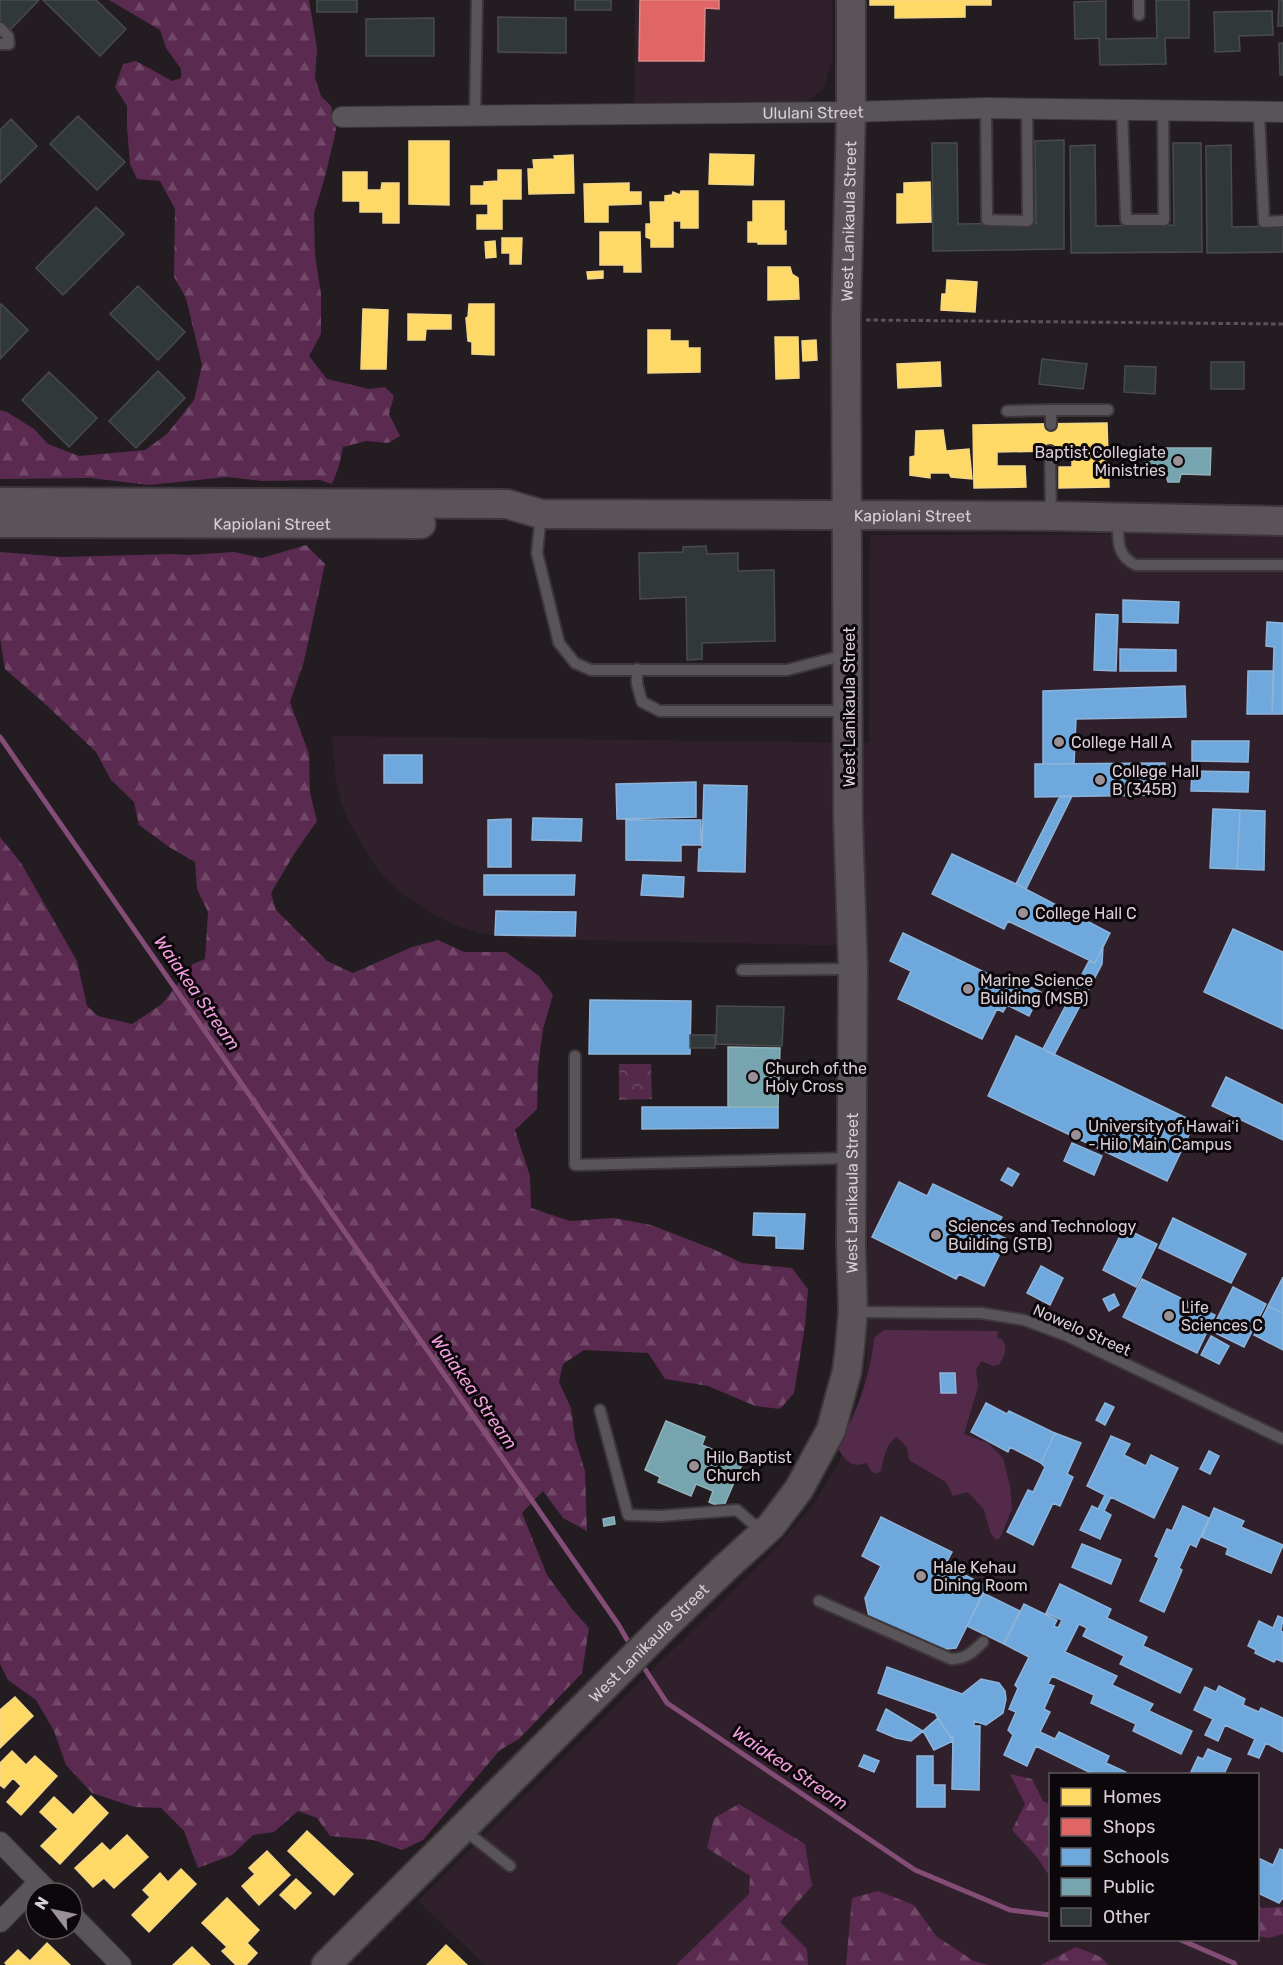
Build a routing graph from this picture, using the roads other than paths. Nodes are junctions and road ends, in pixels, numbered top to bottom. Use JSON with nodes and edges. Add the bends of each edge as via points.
{"nodes":[{"id":1,"x":477,"y":0,"type":"edge"},
{"id":2,"x":851,"y":0,"type":"edge"},
{"id":3,"x":1139,"y":0,"type":"edge"},
{"id":4,"x":1139,"y":15,"type":"dead end"},
{"id":5,"x":0,"y":28,"type":"edge"},
{"id":6,"x":0,"y":44,"type":"edge"},
{"id":7,"x":986,"y":108,"type":"junction"},
{"id":8,"x":1027,"y":108,"type":"junction"},
{"id":9,"x":1122,"y":110,"type":"junction"},
{"id":10,"x":1163,"y":110,"type":"junction"},
{"id":11,"x":851,"y":112,"type":"junction"},
{"id":12,"x":1283,"y":112,"type":"edge"},
{"id":13,"x":1259,"y":113,"type":"junction"},
{"id":14,"x":475,"y":116,"type":"junction"},
{"id":15,"x":342,"y":117,"type":"dead end"},
{"id":16,"x":1283,"y":221,"type":"edge"},
{"id":17,"x":1051,"y":410,"type":"junction"},
{"id":18,"x":1108,"y":410,"type":"dead end"},
{"id":19,"x":1007,"y":411,"type":"dead end"},
{"id":20,"x":1051,"y":424,"type":"dead end"},
{"id":21,"x":1050,"y":451,"type":"dead end"},
{"id":22,"x":0,"y":502,"type":"edge"},
{"id":23,"x":541,"y":514,"type":"junction"},
{"id":24,"x":848,"y":515,"type":"junction"},
{"id":25,"x":1051,"y":516,"type":"junction"},
{"id":26,"x":1118,"y":518,"type":"junction"},
{"id":27,"x":1283,"y":521,"type":"edge"},
{"id":28,"x":0,"y":524,"type":"edge"},
{"id":29,"x":1283,"y":565,"type":"edge"},
{"id":30,"x":848,"y":654,"type":"junction"},
{"id":31,"x":637,"y":669,"type":"junction"},
{"id":32,"x":849,"y":711,"type":"junction"},
{"id":33,"x":853,"y":969,"type":"junction"},
{"id":34,"x":742,"y":970,"type":"dead end"},
{"id":35,"x":576,"y":1056,"type":"dead end"},
{"id":36,"x":852,"y":1158,"type":"junction"},
{"id":37,"x":853,"y":1311,"type":"junction"},
{"id":38,"x":600,"y":1410,"type":"dead end"},
{"id":39,"x":1283,"y":1439,"type":"edge"},
{"id":40,"x":771,"y":1526,"type":"junction"},
{"id":41,"x":819,"y":1601,"type":"dead end"},
{"id":42,"x":983,"y":1642,"type":"dead end"},
{"id":43,"x":462,"y":1829,"type":"junction"},
{"id":44,"x":0,"y":1842,"type":"edge"},
{"id":45,"x":510,"y":1866,"type":"dead end"},
{"id":46,"x":39,"y":1881,"type":"edge"},
{"id":47,"x":24,"y":1903,"type":"edge"},
{"id":48,"x":0,"y":1922,"type":"edge"},
{"id":49,"x":84,"y":1927,"type":"edge"},
{"id":50,"x":121,"y":1965,"type":"edge"},
{"id":51,"x":327,"y":1965,"type":"edge"}],
"edges":[{"from":1,"to":14,"type":"lane"},
{"from":2,"to":11,"type":"street","name":"West Lanikaula Street"},
{"from":3,"to":4,"type":"lane"},
{"from":5,"to":6,"type":"lane","via":[[8,36],[9,44]]},
{"from":7,"to":8,"type":"street","name":"Ululani Street"},
{"from":7,"to":8,"type":"lane","via":[[987,220],[1028,220]]},
{"from":7,"to":11,"type":"street","name":"Ululani Street"},
{"from":8,"to":9,"type":"street","name":"Ululani Street"},
{"from":9,"to":10,"type":"street","name":"Ululani Street"},
{"from":9,"to":10,"type":"lane","via":[[1126,220],[1164,220]]},
{"from":10,"to":13,"type":"street","name":"Ululani Street"},
{"from":11,"to":14,"type":"street","name":"Ululani Street"},
{"from":11,"to":24,"type":"street","name":"West Lanikaula Street","via":[[846,319]]},
{"from":12,"to":13,"type":"street","name":"Ululani Street"},
{"from":13,"to":16,"type":"lane","via":[[1263,222]]},
{"from":14,"to":15,"type":"street","name":"Ululani Street"},
{"from":17,"to":18,"type":"lane"},
{"from":17,"to":19,"type":"lane"},
{"from":17,"to":20,"type":"lane"},
{"from":21,"to":25,"type":"lane"},
{"from":22,"to":23,"type":"street","name":"Kapiolani Street","via":[[507,504]]},
{"from":23,"to":24,"type":"street","name":"Kapiolani Street"},
{"from":23,"to":28,"type":"street","name":"Kapiolani Street","via":[[526,522],[510,524]]},
{"from":23,"to":31,"type":"lane","via":[[537,553],[559,643],[575,663],[591,670]]},
{"from":24,"to":25,"type":"street","name":"Kapiolani Street"},
{"from":24,"to":30,"type":"street","name":"West Lanikaula Street"},
{"from":25,"to":26,"type":"street","name":"Kapiolani Street"},
{"from":26,"to":27,"type":"street","name":"Kapiolani Street"},
{"from":26,"to":29,"type":"lane","via":[[1120,550],[1126,560],[1136,565]]},
{"from":30,"to":31,"type":"lane","via":[[788,670]]},
{"from":30,"to":32,"type":"street","name":"West Lanikaula Street"},
{"from":31,"to":32,"type":"lane","via":[[642,702],[660,711]]},
{"from":32,"to":33,"type":"street","name":"West Lanikaula Street"},
{"from":33,"to":34,"type":"lane"},
{"from":33,"to":36,"type":"street","name":"West Lanikaula Street"},
{"from":35,"to":36,"type":"lane","via":[[575,1165]]},
{"from":36,"to":37,"type":"street","name":"West Lanikaula Street"},
{"from":37,"to":39,"type":"lane","name":"Nowelo Street","via":[[981,1313],[1024,1320],[1065,1335]]},
{"from":37,"to":40,"type":"street","name":"West Lanikaula Street","via":[[847,1371],[831,1430],[799,1489]]},
{"from":38,"to":40,"type":"lane","via":[[628,1515],[737,1510],[753,1524]]},
{"from":40,"to":43,"type":"street","name":"West Lanikaula Street"},
{"from":41,"to":42,"type":"lane","via":[[951,1659],[972,1654]]},
{"from":43,"to":45,"type":"lane"},
{"from":43,"to":51,"type":"street","name":"West Lanikaula Street"},
{"from":44,"to":46,"type":"street"},
{"from":47,"to":48,"type":"street"},
{"from":49,"to":50,"type":"street"}]}
